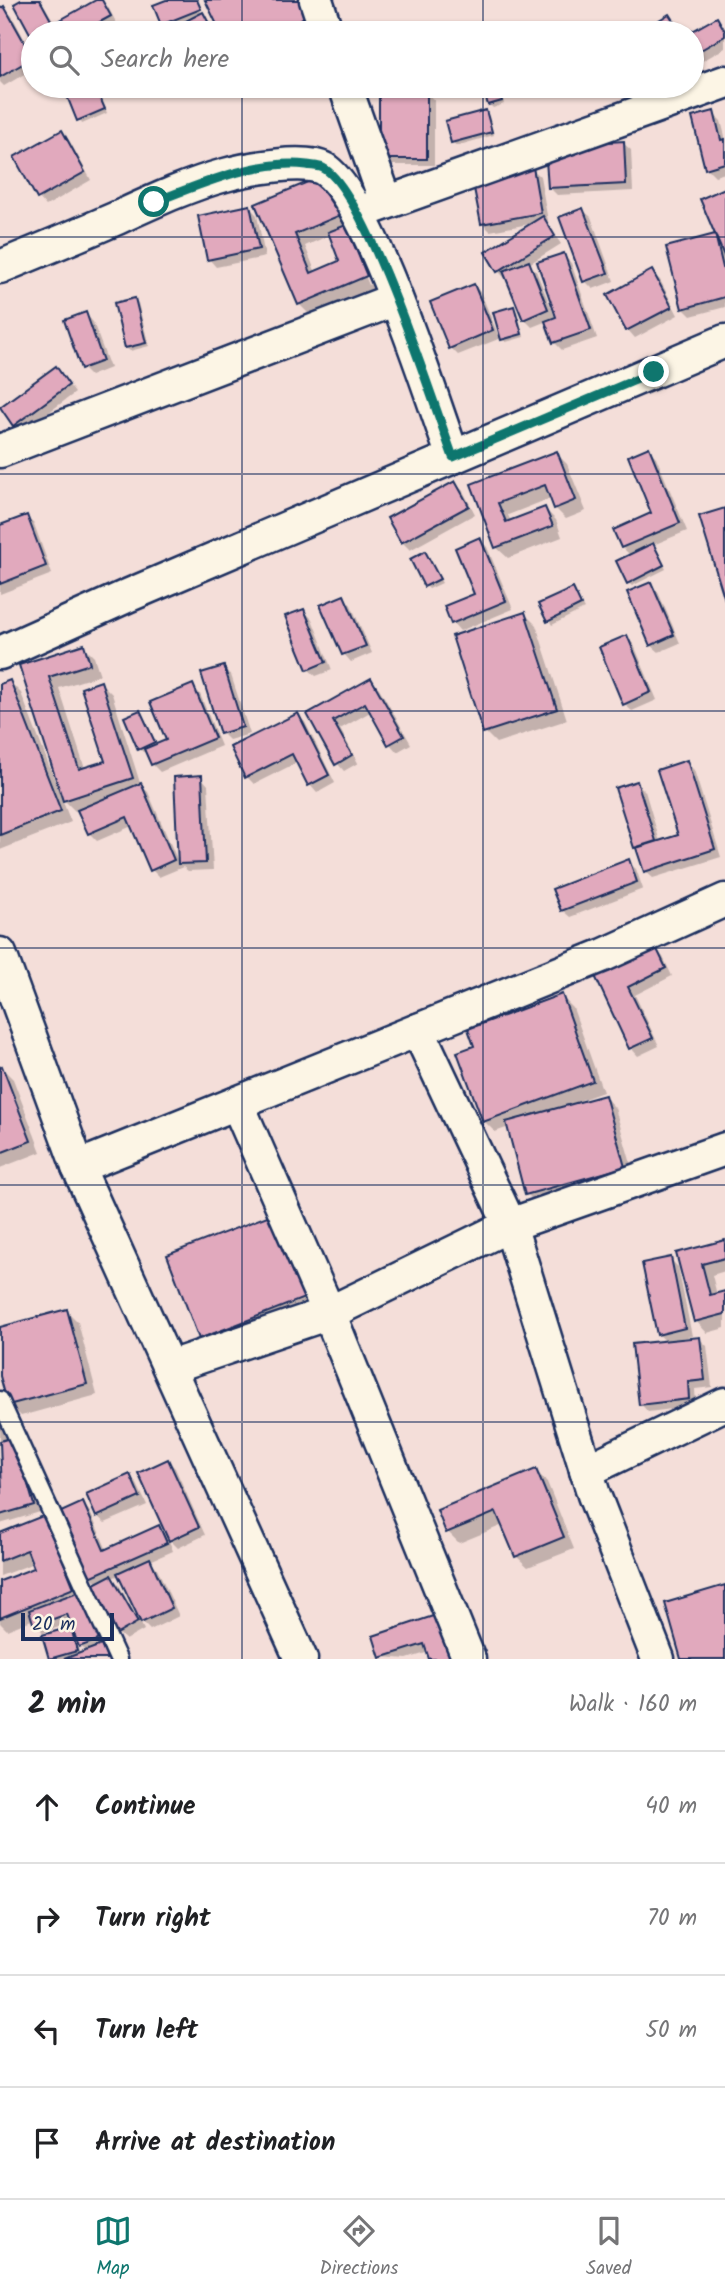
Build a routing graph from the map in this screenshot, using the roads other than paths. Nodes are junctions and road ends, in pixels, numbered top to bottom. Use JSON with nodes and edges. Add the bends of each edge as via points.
{"nodes":[{"id":1,"x":316,"y":0,"type":"edge"},
{"id":2,"x":323,"y":21,"type":"edge"},
{"id":3,"x":725,"y":82,"type":"edge"},
{"id":4,"x":704,"y":89,"type":"edge"},
{"id":5,"x":348,"y":98,"type":"edge"},
{"id":6,"x":680,"y":98,"type":"edge"},
{"id":7,"x":372,"y":207,"type":"junction"},
{"id":8,"x":0,"y":267,"type":"edge"},
{"id":9,"x":396,"y":299,"type":"junction"},
{"id":10,"x":725,"y":341,"type":"edge"},
{"id":11,"x":0,"y":451,"type":"edge"},
{"id":12,"x":453,"y":457,"type":"junction"},
{"id":13,"x":0,"y":653,"type":"edge"},
{"id":14,"x":724,"y":903,"type":"edge"},
{"id":15,"x":0,"y":954,"type":"edge"},
{"id":16,"x":418,"y":1030,"type":"junction"},
{"id":17,"x":237,"y":1103,"type":"junction"},
{"id":18,"x":725,"y":1149,"type":"edge"},
{"id":19,"x":78,"y":1167,"type":"junction"},
{"id":20,"x":510,"y":1225,"type":"junction"},
{"id":21,"x":329,"y":1313,"type":"junction"},
{"id":22,"x":170,"y":1367,"type":"junction"},
{"id":23,"x":0,"y":1400,"type":"edge"},
{"id":24,"x":725,"y":1404,"type":"edge"},
{"id":25,"x":586,"y":1471,"type":"junction"},
{"id":26,"x":118,"y":1659,"type":"edge"},
{"id":27,"x":301,"y":1659,"type":"edge"},
{"id":28,"x":468,"y":1659,"type":"edge"},
{"id":29,"x":658,"y":1659,"type":"edge"}],
"edges":[{"from":1,"to":2,"type":"street"},
{"from":3,"to":4,"type":"street"},
{"from":5,"to":7,"type":"street"},
{"from":6,"to":7,"type":"street"},
{"from":7,"to":8,"type":"street","via":[[323,168],[292,163],[226,175]]},
{"from":7,"to":9,"type":"street"},
{"from":9,"to":11,"type":"street"},
{"from":9,"to":12,"type":"street"},
{"from":10,"to":12,"type":"street"},
{"from":12,"to":13,"type":"street"},
{"from":14,"to":16,"type":"street"},
{"from":15,"to":19,"type":"street"},
{"from":16,"to":17,"type":"street"},
{"from":16,"to":20,"type":"street"},
{"from":17,"to":19,"type":"street"},
{"from":17,"to":21,"type":"street"},
{"from":18,"to":20,"type":"street"},
{"from":19,"to":22,"type":"street"},
{"from":20,"to":21,"type":"street"},
{"from":20,"to":25,"type":"street"},
{"from":21,"to":22,"type":"street"},
{"from":21,"to":28,"type":"street"},
{"from":22,"to":27,"type":"street"},
{"from":23,"to":26,"type":"lane"},
{"from":24,"to":25,"type":"street"},
{"from":25,"to":29,"type":"street"}]}
